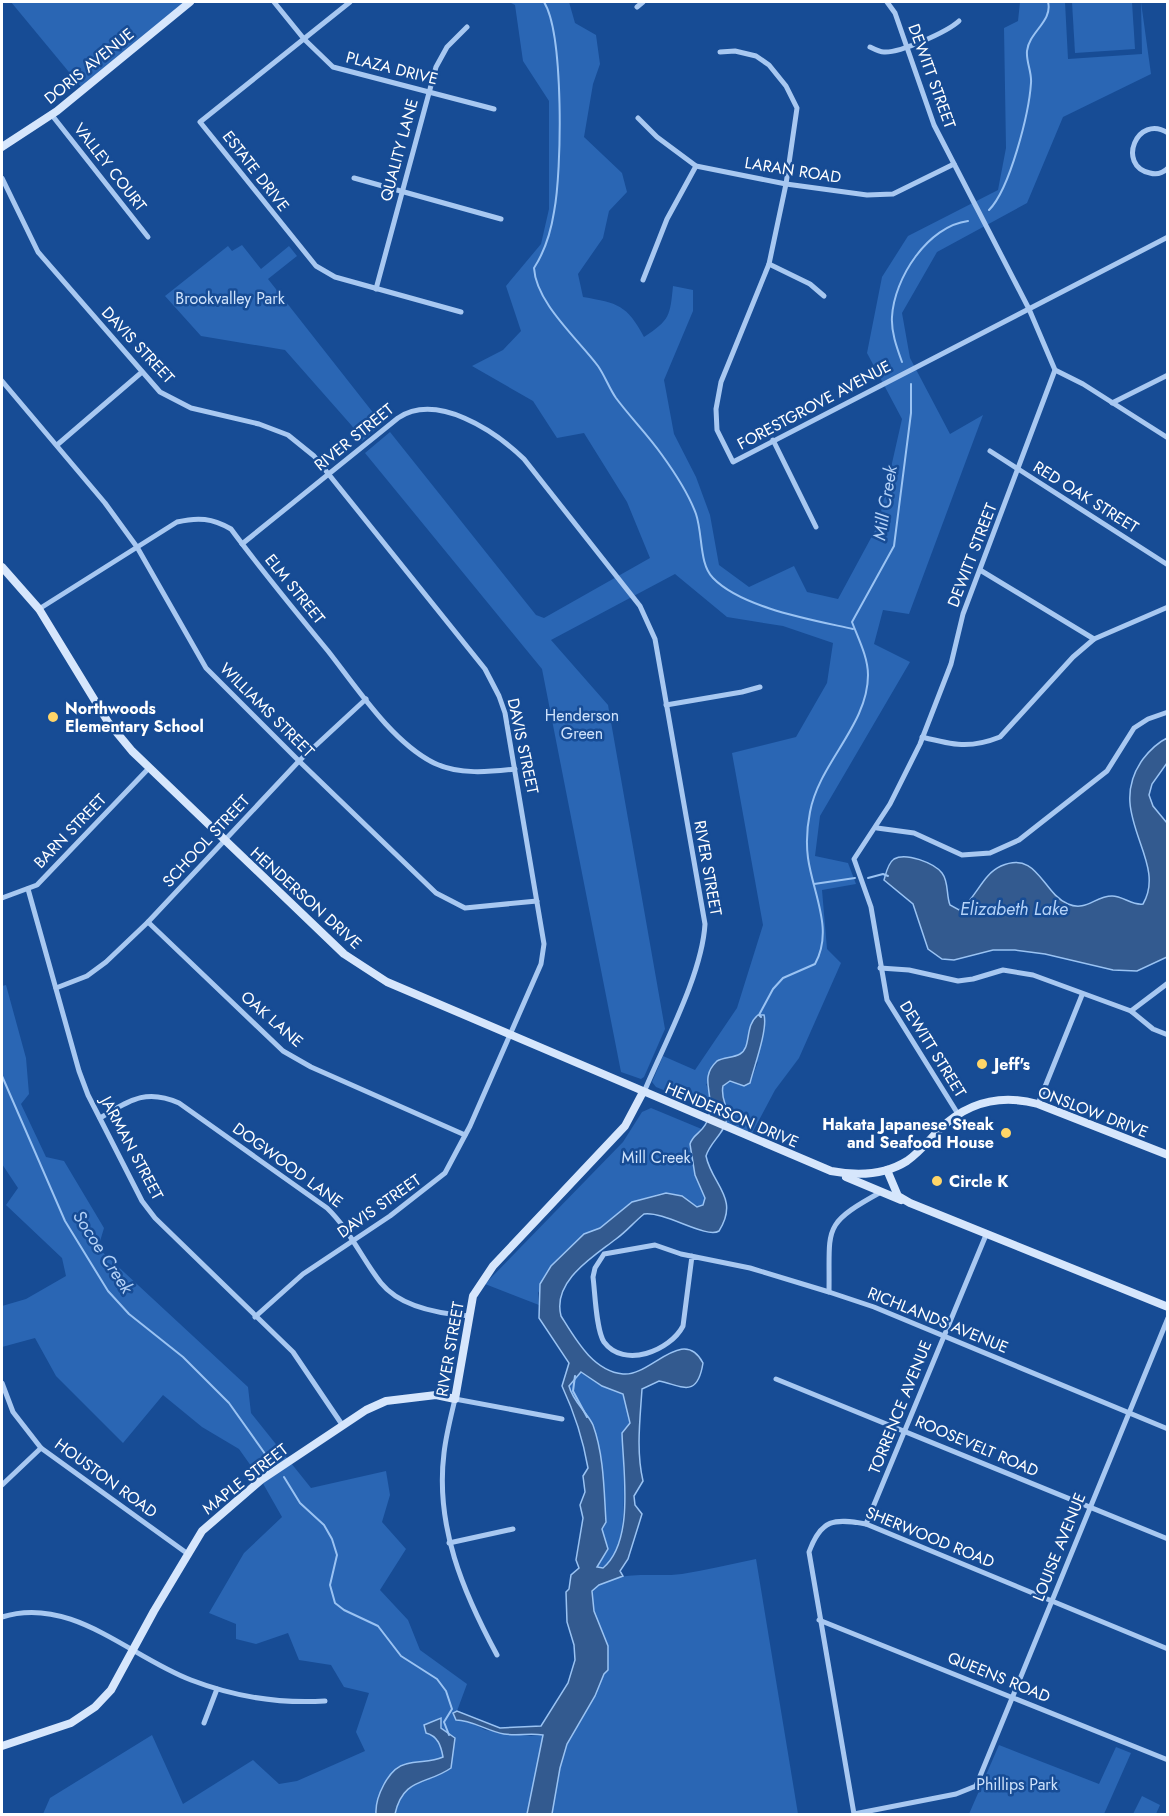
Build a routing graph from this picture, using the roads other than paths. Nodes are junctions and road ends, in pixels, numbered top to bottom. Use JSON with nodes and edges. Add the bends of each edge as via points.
{"nodes":[{"id":1,"x":190,"y":2,"type":"edge"},
{"id":2,"x":274,"y":2,"type":"edge"},
{"id":3,"x":350,"y":2,"type":"edge"},
{"id":4,"x":643,"y":2,"type":"edge"},
{"id":5,"x":887,"y":2,"type":"edge"},
{"id":6,"x":638,"y":6,"type":"dead end"},
{"id":7,"x":959,"y":21,"type":"dead end"},
{"id":8,"x":467,"y":27,"type":"dead end"},
{"id":9,"x":304,"y":39,"type":"junction"},
{"id":10,"x":906,"y":46,"type":"junction"},
{"id":11,"x":870,"y":47,"type":"dead end"},
{"id":12,"x":720,"y":52,"type":"dead end"},
{"id":13,"x":429,"y":91,"type":"junction"},
{"id":14,"x":494,"y":109,"type":"dead end"},
{"id":15,"x":51,"y":114,"type":"junction"},
{"id":16,"x":638,"y":118,"type":"dead end"},
{"id":17,"x":1167,"y":133,"type":"edge"},
{"id":18,"x":2,"y":147,"type":"edge"},
{"id":19,"x":954,"y":164,"type":"junction"},
{"id":20,"x":696,"y":166,"type":"junction"},
{"id":21,"x":1167,"y":172,"type":"edge"},
{"id":22,"x":2,"y":178,"type":"edge"},
{"id":23,"x":354,"y":178,"type":"dead end"},
{"id":24,"x":786,"y":184,"type":"junction"},
{"id":25,"x":402,"y":190,"type":"junction"},
{"id":26,"x":501,"y":219,"type":"dead end"},
{"id":27,"x":148,"y":237,"type":"dead end"},
{"id":28,"x":1167,"y":237,"type":"edge"},
{"id":29,"x":769,"y":264,"type":"junction"},
{"id":30,"x":643,"y":280,"type":"dead end"},
{"id":31,"x":376,"y":289,"type":"junction"},
{"id":32,"x":824,"y":296,"type":"dead end"},
{"id":33,"x":1029,"y":309,"type":"junction"},
{"id":34,"x":461,"y":312,"type":"dead end"},
{"id":35,"x":1055,"y":370,"type":"junction"},
{"id":36,"x":142,"y":372,"type":"junction"},
{"id":37,"x":1167,"y":375,"type":"edge"},
{"id":38,"x":2,"y":381,"type":"edge"},
{"id":39,"x":1112,"y":403,"type":"junction"},
{"id":40,"x":1167,"y":438,"type":"edge"},
{"id":41,"x":773,"y":440,"type":"junction"},
{"id":42,"x":57,"y":445,"type":"junction"},
{"id":43,"x":990,"y":451,"type":"dead end"},
{"id":44,"x":1019,"y":471,"type":"junction"},
{"id":45,"x":329,"y":474,"type":"junction"},
{"id":46,"x":816,"y":527,"type":"dead end"},
{"id":47,"x":242,"y":543,"type":"junction"},
{"id":48,"x":137,"y":547,"type":"junction"},
{"id":49,"x":1167,"y":565,"type":"edge"},
{"id":50,"x":2,"y":567,"type":"edge"},
{"id":51,"x":980,"y":570,"type":"junction"},
{"id":52,"x":1167,"y":607,"type":"edge"},
{"id":53,"x":39,"y":609,"type":"junction"},
{"id":54,"x":1094,"y":639,"type":"junction"},
{"id":55,"x":760,"y":687,"type":"dead end"},
{"id":56,"x":366,"y":699,"type":"junction"},
{"id":57,"x":666,"y":705,"type":"junction"},
{"id":58,"x":1167,"y":712,"type":"edge"},
{"id":59,"x":922,"y":737,"type":"junction"},
{"id":60,"x":299,"y":761,"type":"junction"},
{"id":61,"x":149,"y":768,"type":"junction"},
{"id":62,"x":515,"y":769,"type":"junction"},
{"id":63,"x":877,"y":828,"type":"junction"},
{"id":64,"x":224,"y":841,"type":"junction"},
{"id":65,"x":28,"y":889,"type":"junction"},
{"id":66,"x":2,"y":898,"type":"edge"},
{"id":67,"x":537,"y":902,"type":"junction"},
{"id":68,"x":148,"y":922,"type":"junction"},
{"id":69,"x":879,"y":968,"type":"junction"},
{"id":70,"x":1167,"y":983,"type":"edge"},
{"id":71,"x":56,"y":988,"type":"junction"},
{"id":72,"x":1082,"y":995,"type":"junction"},
{"id":73,"x":1131,"y":1011,"type":"junction"},
{"id":74,"x":511,"y":1034,"type":"junction"},
{"id":75,"x":1167,"y":1035,"type":"edge"},
{"id":76,"x":644,"y":1092,"type":"junction"},
{"id":77,"x":1038,"y":1104,"type":"junction"},
{"id":78,"x":958,"y":1114,"type":"junction"},
{"id":79,"x":100,"y":1118,"type":"junction"},
{"id":80,"x":465,"y":1135,"type":"junction"},
{"id":81,"x":1167,"y":1155,"type":"edge"},
{"id":82,"x":887,"y":1170,"type":"junction"},
{"id":83,"x":831,"y":1171,"type":"junction"},
{"id":84,"x":881,"y":1192,"type":"junction"},
{"id":85,"x":910,"y":1203,"type":"junction"},
{"id":86,"x":986,"y":1235,"type":"junction"},
{"id":87,"x":353,"y":1241,"type":"junction"},
{"id":88,"x":692,"y":1256,"type":"junction"},
{"id":89,"x":829,"y":1292,"type":"junction"},
{"id":90,"x":1167,"y":1306,"type":"edge"},
{"id":91,"x":470,"y":1316,"type":"junction"},
{"id":92,"x":255,"y":1317,"type":"junction"},
{"id":93,"x":1167,"y":1318,"type":"edge"},
{"id":94,"x":944,"y":1336,"type":"junction"},
{"id":95,"x":776,"y":1379,"type":"dead end"},
{"id":96,"x":2,"y":1383,"type":"edge"},
{"id":97,"x":455,"y":1399,"type":"junction"},
{"id":98,"x":1127,"y":1413,"type":"junction"},
{"id":99,"x":562,"y":1419,"type":"dead end"},
{"id":100,"x":343,"y":1426,"type":"junction"},
{"id":101,"x":1167,"y":1429,"type":"edge"},
{"id":102,"x":906,"y":1431,"type":"junction"},
{"id":103,"x":41,"y":1448,"type":"junction"},
{"id":104,"x":2,"y":1485,"type":"edge"},
{"id":105,"x":1089,"y":1507,"type":"junction"},
{"id":106,"x":866,"y":1524,"type":"junction"},
{"id":107,"x":513,"y":1529,"type":"dead end"},
{"id":108,"x":1167,"y":1539,"type":"edge"},
{"id":109,"x":449,"y":1543,"type":"junction"},
{"id":110,"x":188,"y":1554,"type":"junction"},
{"id":111,"x":1052,"y":1602,"type":"junction"},
{"id":112,"x":2,"y":1617,"type":"edge"},
{"id":113,"x":819,"y":1620,"type":"junction"},
{"id":114,"x":1167,"y":1649,"type":"edge"},
{"id":115,"x":133,"y":1650,"type":"junction"},
{"id":116,"x":497,"y":1655,"type":"dead end"},
{"id":117,"x":217,"y":1689,"type":"junction"},
{"id":118,"x":1014,"y":1697,"type":"junction"},
{"id":119,"x":325,"y":1701,"type":"dead end"},
{"id":120,"x":204,"y":1723,"type":"dead end"},
{"id":121,"x":2,"y":1746,"type":"edge"},
{"id":122,"x":1167,"y":1760,"type":"edge"},
{"id":123,"x":854,"y":1814,"type":"edge"}],
"edges":[{"from":1,"to":15,"type":"main road","name":"DORIS AVENUE"},
{"from":2,"to":9,"type":"street","name":"PLAZA DRIVE"},
{"from":3,"to":9,"type":"street","name":"ESTATE DRIVE"},
{"from":4,"to":6,"type":"street"},
{"from":5,"to":10,"type":"street","name":"DEWITT STREET"},
{"from":7,"to":10,"type":"street","via":[[947,32]]},
{"from":8,"to":13,"type":"street","name":"QUALITY LANE","via":[[447,47]]},
{"from":9,"to":13,"type":"street","name":"PLAZA DRIVE","via":[[333,67]]},
{"from":9,"to":31,"type":"street","name":"ESTATE DRIVE","via":[[200,122],[316,266],[334,277]]},
{"from":10,"to":11,"type":"street","via":[[884,52]]},
{"from":10,"to":19,"type":"street","name":"DEWITT STREET","via":[[926,105]]},
{"from":12,"to":24,"type":"street","name":"FORESTGROVE AVENUE","via":[[756,56],[786,86],[797,108]]},
{"from":13,"to":14,"type":"street","name":"PLAZA DRIVE"},
{"from":13,"to":25,"type":"street","name":"QUALITY LANE"},
{"from":15,"to":18,"type":"main road","name":"DORIS AVENUE"},
{"from":15,"to":27,"type":"street","name":"VALLEY COURT"},
{"from":16,"to":20,"type":"street","name":"LARAN ROAD"},
{"from":17,"to":21,"type":"street","via":[[1145,130],[1132,145],[1131,154],[1137,166],[1147,173]]},
{"from":19,"to":24,"type":"street","name":"LARAN ROAD","via":[[893,194],[867,195]]},
{"from":19,"to":33,"type":"street","name":"DEWITT STREET"},
{"from":20,"to":24,"type":"street","name":"LARAN ROAD"},
{"from":20,"to":30,"type":"street","via":[[667,219]]},
{"from":22,"to":36,"type":"street","name":"DAVIS STREET","via":[[38,252]]},
{"from":23,"to":25,"type":"street"},
{"from":24,"to":29,"type":"street","name":"FORESTGROVE AVENUE"},
{"from":25,"to":26,"type":"street"},
{"from":25,"to":31,"type":"street","name":"QUALITY LANE"},
{"from":28,"to":33,"type":"street","name":"FORESTGROVE AVENUE"},
{"from":29,"to":32,"type":"street","via":[[810,284]]},
{"from":29,"to":41,"type":"street","name":"FORESTGROVE AVENUE","via":[[721,382],[716,409],[717,430],[733,462]]},
{"from":31,"to":34,"type":"street","name":"ESTATE DRIVE"},
{"from":33,"to":35,"type":"street","name":"DEWITT STREET"},
{"from":33,"to":41,"type":"street","name":"FORESTGROVE AVENUE"},
{"from":35,"to":39,"type":"street"},
{"from":35,"to":44,"type":"street","name":"DEWITT STREET"},
{"from":36,"to":42,"type":"street"},
{"from":36,"to":45,"type":"street","name":"DAVIS STREET","via":[[160,392],[191,408],[260,424],[288,435]]},
{"from":37,"to":39,"type":"street"},
{"from":38,"to":42,"type":"street","name":"WILLIAMS STREET"},
{"from":39,"to":40,"type":"street"},
{"from":41,"to":46,"type":"street"},
{"from":42,"to":48,"type":"street","name":"WILLIAMS STREET"},
{"from":43,"to":44,"type":"street","name":"RED OAK STREET"},
{"from":44,"to":49,"type":"street","name":"RED OAK STREET"},
{"from":44,"to":51,"type":"street","name":"DEWITT STREET"},
{"from":45,"to":47,"type":"street","name":"RIVER STREET"},
{"from":45,"to":57,"type":"street","name":"RIVER STREET","via":[[410,410],[428,408],[448,413],[503,438],[524,459],[640,606],[654,639]]},
{"from":45,"to":62,"type":"street","name":"DAVIS STREET","via":[[485,669],[505,713]]},
{"from":47,"to":48,"type":"street","name":"ELM STREET","via":[[223,524],[195,518],[177,522]]},
{"from":47,"to":56,"type":"street","name":"ELM STREET"},
{"from":48,"to":53,"type":"street","name":"ELM STREET"},
{"from":48,"to":60,"type":"street","name":"WILLIAMS STREET","via":[[206,668]]},
{"from":50,"to":53,"type":"main road","name":"HENDERSON DRIVE"},
{"from":51,"to":54,"type":"street"},
{"from":51,"to":59,"type":"street","name":"DEWITT STREET","via":[[963,614],[951,663]]},
{"from":52,"to":54,"type":"street"},
{"from":53,"to":61,"type":"main road","name":"HENDERSON DRIVE","via":[[108,722]]},
{"from":54,"to":59,"type":"street","via":[[1000,737],[956,746]]},
{"from":55,"to":57,"type":"street"},
{"from":56,"to":60,"type":"street","name":"SCHOOL STREET"},
{"from":56,"to":62,"type":"street","name":"ELM STREET","via":[[405,743],[436,764],[487,773]]},
{"from":57,"to":76,"type":"street","name":"RIVER STREET","via":[[705,924],[704,944]]},
{"from":58,"to":63,"type":"street","via":[[1134,728],[1107,771],[1019,840],[990,853],[962,855],[914,833]]},
{"from":59,"to":63,"type":"street","name":"DEWITT STREET"},
{"from":60,"to":64,"type":"street","name":"SCHOOL STREET"},
{"from":60,"to":67,"type":"street","name":"WILLIAMS STREET","via":[[436,893],[465,908]]},
{"from":61,"to":64,"type":"main road","name":"HENDERSON DRIVE"},
{"from":61,"to":65,"type":"street","name":"BARN STREET","via":[[37,885]]},
{"from":62,"to":67,"type":"street","name":"DAVIS STREET"},
{"from":63,"to":69,"type":"street","name":"DEWITT STREET","via":[[854,859],[871,907]]},
{"from":64,"to":68,"type":"street","name":"SCHOOL STREET"},
{"from":64,"to":74,"type":"main road","name":"HENDERSON DRIVE","via":[[344,954],[387,982]]},
{"from":65,"to":66,"type":"street","name":"BARN STREET"},
{"from":65,"to":71,"type":"street","name":"JARMAN STREET"},
{"from":67,"to":74,"type":"street","name":"DAVIS STREET","via":[[544,944],[541,964]]},
{"from":68,"to":71,"type":"street","name":"SCHOOL STREET","via":[[87,976]]},
{"from":68,"to":80,"type":"street","name":"OAK LANE","via":[[283,1051],[310,1067]]},
{"from":69,"to":72,"type":"street","via":[[958,981],[1011,971],[1033,975]]},
{"from":69,"to":78,"type":"street","name":"DEWITT STREET","via":[[894,1015]]},
{"from":70,"to":73,"type":"street"},
{"from":71,"to":79,"type":"street","name":"JARMAN STREET","via":[[79,1071]]},
{"from":72,"to":73,"type":"street"},
{"from":72,"to":77,"type":"street"},
{"from":73,"to":75,"type":"street"},
{"from":74,"to":76,"type":"main road","name":"HENDERSON DRIVE"},
{"from":74,"to":80,"type":"street","name":"DAVIS STREET"},
{"from":76,"to":83,"type":"main road","name":"HENDERSON DRIVE"},
{"from":76,"to":91,"type":"main road","name":"RIVER STREET","via":[[625,1126],[493,1266],[472,1296]]},
{"from":77,"to":78,"type":"main road","name":"ONSLOW DRIVE","via":[[996,1099]]},
{"from":77,"to":81,"type":"main road","name":"ONSLOW DRIVE"},
{"from":78,"to":82,"type":"main road","name":"ONSLOW DRIVE","via":[[907,1161]]},
{"from":79,"to":87,"type":"street","name":"DOGWOOD LANE","via":[[144,1096],[156,1095],[179,1103],[327,1208]]},
{"from":79,"to":92,"type":"street","name":"JARMAN STREET","via":[[142,1201],[155,1218]]},
{"from":80,"to":87,"type":"street","name":"DAVIS STREET","via":[[440,1179]]},
{"from":82,"to":83,"type":"main road","name":"HENDERSON DRIVE","via":[[850,1175]]},
{"from":82,"to":85,"type":"main road","name":"HENDERSON DRIVE","via":[[898,1196]]},
{"from":83,"to":84,"type":"main road","name":"HENDERSON DRIVE"},
{"from":84,"to":85,"type":"main road","name":"HENDERSON DRIVE"},
{"from":84,"to":89,"type":"street","via":[[841,1216],[829,1233]]},
{"from":85,"to":86,"type":"main road","name":"HENDERSON DRIVE"},
{"from":86,"to":90,"type":"main road","name":"HENDERSON DRIVE"},
{"from":86,"to":94,"type":"street","name":"TORRENCE AVENUE"},
{"from":87,"to":91,"type":"street","name":"DOGWOOD LANE","via":[[382,1285],[395,1295],[448,1315]]},
{"from":87,"to":92,"type":"street","name":"DAVIS STREET","via":[[303,1274]]},
{"from":88,"to":88,"type":"street","name":"RICHLANDS AVENUE","via":[[655,1245],[614,1251],[599,1259],[593,1277],[597,1306],[603,1340],[614,1351],[649,1354],[679,1332]]},
{"from":88,"to":89,"type":"street","name":"RICHLANDS AVENUE","via":[[750,1268]]},
{"from":89,"to":94,"type":"street","name":"RICHLANDS AVENUE"},
{"from":91,"to":97,"type":"main road","name":"RIVER STREET"},
{"from":92,"to":100,"type":"street","name":"JARMAN STREET","via":[[293,1352]]},
{"from":93,"to":98,"type":"street","name":"LOUISE AVENUE"},
{"from":94,"to":98,"type":"street","name":"RICHLANDS AVENUE"},
{"from":94,"to":102,"type":"street","name":"TORRENCE AVENUE"},
{"from":95,"to":102,"type":"street","name":"ROOSEVELT ROAD"},
{"from":96,"to":103,"type":"street","name":"HOUSTON ROAD","via":[[13,1412]]},
{"from":97,"to":99,"type":"street","name":"MAPLE STREET"},
{"from":97,"to":100,"type":"main road","name":"MAPLE STREET","via":[[436,1395],[386,1401]]},
{"from":97,"to":109,"type":"street","name":"RIVER STREET","via":[[444,1453],[443,1506]]},
{"from":98,"to":101,"type":"street","name":"RICHLANDS AVENUE"},
{"from":98,"to":105,"type":"street","name":"LOUISE AVENUE"},
{"from":100,"to":110,"type":"main road","name":"MAPLE STREET","via":[[232,1502],[202,1531]]},
{"from":102,"to":105,"type":"street","name":"ROOSEVELT ROAD"},
{"from":102,"to":106,"type":"street","name":"TORRENCE AVENUE"},
{"from":103,"to":104,"type":"street"},
{"from":103,"to":110,"type":"street","name":"HOUSTON ROAD"},
{"from":105,"to":108,"type":"street","name":"ROOSEVELT ROAD"},
{"from":105,"to":111,"type":"street","name":"LOUISE AVENUE"},
{"from":106,"to":111,"type":"street","name":"SHERWOOD ROAD"},
{"from":106,"to":113,"type":"street","name":"SHERWOOD ROAD","via":[[843,1519],[816,1532],[809,1552]]},
{"from":107,"to":109,"type":"street"},
{"from":109,"to":116,"type":"street","name":"RIVER STREET","via":[[474,1612]]},
{"from":110,"to":115,"type":"main road","name":"MAPLE STREET"},
{"from":111,"to":114,"type":"street","name":"SHERWOOD ROAD"},
{"from":111,"to":118,"type":"street","name":"LOUISE AVENUE"},
{"from":112,"to":115,"type":"street","via":[[40,1612],[72,1619]]},
{"from":113,"to":118,"type":"street","name":"QUEENS ROAD"},
{"from":113,"to":123,"type":"street","name":"SHERWOOD ROAD"},
{"from":115,"to":117,"type":"street"},
{"from":115,"to":121,"type":"main road","name":"MAPLE STREET","via":[[111,1690],[95,1707],[71,1723]]},
{"from":117,"to":119,"type":"street","via":[[276,1702]]},
{"from":117,"to":120,"type":"street"},
{"from":118,"to":122,"type":"street","name":"QUEENS ROAD"},
{"from":118,"to":123,"type":"street","name":"LOUISE AVENUE","via":[[976,1786],[956,1794]]}]}
